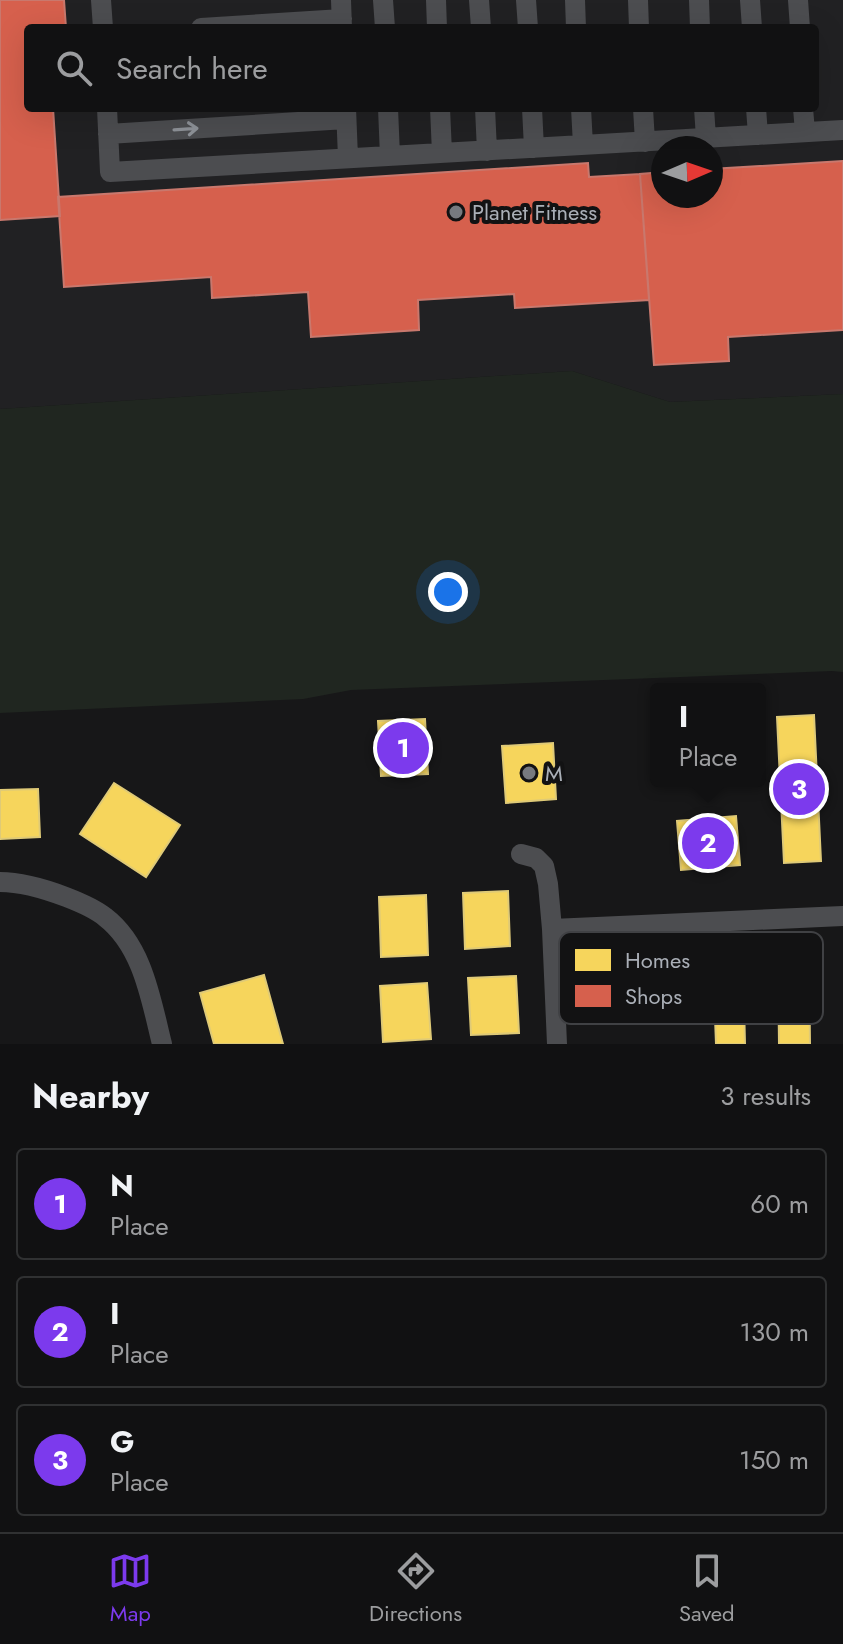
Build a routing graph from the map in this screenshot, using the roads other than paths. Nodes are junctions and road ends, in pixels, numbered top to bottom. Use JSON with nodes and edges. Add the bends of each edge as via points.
{"nodes":[{"id":1,"x":101,"y":0,"type":"edge"},
{"id":2,"x":383,"y":0,"type":"edge"},
{"id":3,"x":436,"y":0,"type":"edge"},
{"id":4,"x":479,"y":0,"type":"edge"},
{"id":5,"x":526,"y":0,"type":"edge"},
{"id":6,"x":575,"y":0,"type":"edge"},
{"id":7,"x":638,"y":0,"type":"edge"},
{"id":8,"x":699,"y":0,"type":"edge"},
{"id":9,"x":750,"y":0,"type":"edge"},
{"id":10,"x":798,"y":0,"type":"edge"},
{"id":11,"x":342,"y":16,"type":"edge"},
{"id":12,"x":103,"y":24,"type":"edge"},
{"id":13,"x":248,"y":24,"type":"edge"},
{"id":14,"x":385,"y":24,"type":"edge"},
{"id":15,"x":437,"y":24,"type":"edge"},
{"id":16,"x":481,"y":24,"type":"edge"},
{"id":17,"x":528,"y":24,"type":"edge"},
{"id":18,"x":576,"y":24,"type":"edge"},
{"id":19,"x":639,"y":24,"type":"edge"},
{"id":20,"x":700,"y":24,"type":"edge"},
{"id":21,"x":752,"y":24,"type":"edge"},
{"id":22,"x":800,"y":24,"type":"edge"},
{"id":23,"x":107,"y":112,"type":"edge"},
{"id":24,"x":388,"y":112,"type":"edge"},
{"id":25,"x":440,"y":112,"type":"edge"},
{"id":26,"x":485,"y":112,"type":"edge"},
{"id":27,"x":532,"y":112,"type":"edge"},
{"id":28,"x":581,"y":112,"type":"edge"},
{"id":29,"x":643,"y":112,"type":"edge"},
{"id":30,"x":704,"y":112,"type":"edge"},
{"id":31,"x":756,"y":112,"type":"edge"},
{"id":32,"x":803,"y":112,"type":"edge"},
{"id":33,"x":346,"y":113,"type":"edge"},
{"id":34,"x":843,"y":130,"type":"edge"},
{"id":35,"x":805,"y":132,"type":"junction"},
{"id":36,"x":108,"y":134,"type":"junction"},
{"id":37,"x":758,"y":135,"type":"junction"},
{"id":38,"x":706,"y":136,"type":"edge"},
{"id":39,"x":723,"y":137,"type":"edge"},
{"id":40,"x":645,"y":142,"type":"junction"},
{"id":41,"x":651,"y":142,"type":"edge"},
{"id":42,"x":583,"y":145,"type":"junction"},
{"id":43,"x":534,"y":148,"type":"junction"},
{"id":44,"x":487,"y":151,"type":"junction"},
{"id":45,"x":442,"y":153,"type":"junction"},
{"id":46,"x":390,"y":156,"type":"junction"},
{"id":47,"x":348,"y":158,"type":"junction"},
{"id":48,"x":521,"y":854,"type":"dead end"},
{"id":49,"x":0,"y":882,"type":"edge"},
{"id":50,"x":843,"y":916,"type":"edge"},
{"id":51,"x":552,"y":929,"type":"junction"},
{"id":52,"x":162,"y":1044,"type":"edge"},
{"id":53,"x":557,"y":1044,"type":"edge"}],
"edges":[{"from":1,"to":12,"type":"street"},
{"from":2,"to":14,"type":"street"},
{"from":3,"to":15,"type":"street"},
{"from":4,"to":16,"type":"street"},
{"from":5,"to":17,"type":"street"},
{"from":6,"to":18,"type":"street"},
{"from":7,"to":19,"type":"street"},
{"from":8,"to":20,"type":"street"},
{"from":9,"to":21,"type":"street"},
{"from":10,"to":22,"type":"street"},
{"from":11,"to":13,"type":"street"},
{"from":23,"to":36,"type":"street"},
{"from":24,"to":46,"type":"street"},
{"from":25,"to":45,"type":"street"},
{"from":26,"to":44,"type":"street"},
{"from":27,"to":43,"type":"street"},
{"from":28,"to":42,"type":"street"},
{"from":29,"to":40,"type":"street"},
{"from":30,"to":38,"type":"street"},
{"from":31,"to":37,"type":"street"},
{"from":32,"to":35,"type":"street"},
{"from":36,"to":33,"type":"street","one_way":true},
{"from":33,"to":47,"type":"street"},
{"from":34,"to":35,"type":"street"},
{"from":35,"to":37,"type":"street"},
{"from":36,"to":47,"type":"street","via":[[110,172]]},
{"from":37,"to":39,"type":"street"},
{"from":40,"to":41,"type":"street"},
{"from":40,"to":42,"type":"street"},
{"from":42,"to":43,"type":"street"},
{"from":43,"to":44,"type":"street"},
{"from":44,"to":45,"type":"street"},
{"from":45,"to":46,"type":"street"},
{"from":46,"to":47,"type":"street"},
{"from":48,"to":51,"type":"street","via":[[544,866]]},
{"from":49,"to":52,"type":"street","via":[[45,889],[105,916],[129,941]]},
{"from":50,"to":51,"type":"street"},
{"from":51,"to":53,"type":"street"}]}
